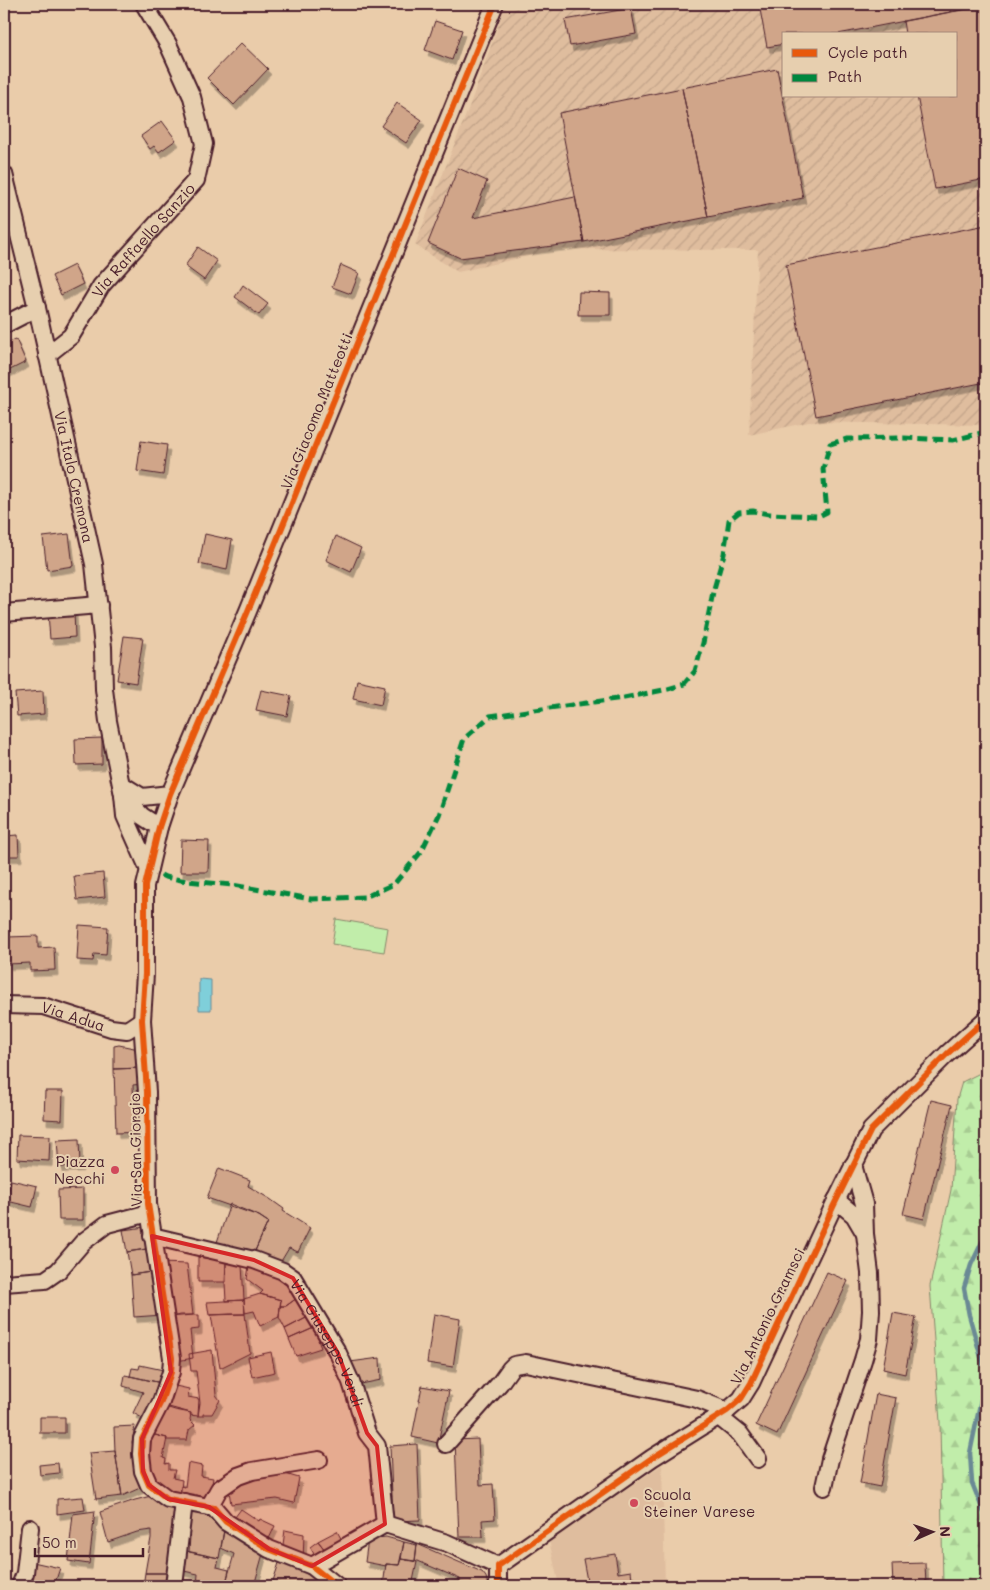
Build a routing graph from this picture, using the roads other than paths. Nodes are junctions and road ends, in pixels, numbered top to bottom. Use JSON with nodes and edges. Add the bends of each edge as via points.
{"nodes":[{"id":1,"x":144,"y":4,"type":"edge"},
{"id":2,"x":495,"y":4,"type":"edge"},
{"id":3,"x":4,"y":174,"type":"edge"},
{"id":4,"x":37,"y":308,"type":"junction"},
{"id":5,"x":4,"y":325,"type":"edge"},
{"id":6,"x":47,"y":355,"type":"junction"},
{"id":7,"x":100,"y":605,"type":"junction"},
{"id":8,"x":4,"y":613,"type":"edge"},
{"id":9,"x":122,"y":789,"type":"junction"},
{"id":10,"x":170,"y":794,"type":"junction"},
{"id":11,"x":160,"y":827,"type":"junction"},
{"id":12,"x":150,"y":870,"type":"junction"},
{"id":13,"x":4,"y":1005,"type":"edge"},
{"id":14,"x":986,"y":1019,"type":"edge"},
{"id":15,"x":142,"y":1020,"type":"junction"},
{"id":16,"x":854,"y":1165,"type":"junction"},
{"id":17,"x":836,"y":1200,"type":"junction"},
{"id":18,"x":150,"y":1213,"type":"junction"},
{"id":19,"x":865,"y":1234,"type":"junction"},
{"id":20,"x":152,"y":1236,"type":"junction"},
{"id":21,"x":4,"y":1283,"type":"edge"},
{"id":22,"x":723,"y":1414,"type":"junction"},
{"id":23,"x":446,"y":1444,"type":"dead end"},
{"id":24,"x":758,"y":1459,"type":"dead end"},
{"id":25,"x":319,"y":1460,"type":"dead end"},
{"id":26,"x":824,"y":1487,"type":"dead end"},
{"id":27,"x":184,"y":1502,"type":"junction"},
{"id":28,"x":209,"y":1507,"type":"junction"},
{"id":29,"x":385,"y":1524,"type":"junction"},
{"id":30,"x":30,"y":1528,"type":"dead end"},
{"id":31,"x":312,"y":1566,"type":"junction"},
{"id":32,"x":498,"y":1566,"type":"junction"},
{"id":33,"x":20,"y":1586,"type":"edge"},
{"id":34,"x":174,"y":1586,"type":"edge"},
{"id":35,"x":337,"y":1586,"type":"edge"},
{"id":36,"x":498,"y":1586,"type":"edge"}],
"edges":[{"from":1,"to":6,"type":"street","name":"Via Raffaello Sanzio","via":[[168,44],[192,97],[204,144],[196,180],[101,286],[71,336]]},
{"from":2,"to":10,"type":"street","name":"Via Giacomo Matteotti","via":[[248,611]]},
{"from":3,"to":4,"type":"street","name":"Via Italo Cremona"},
{"from":4,"to":5,"type":"street"},
{"from":4,"to":6,"type":"street","name":"Via Italo Cremona"},
{"from":6,"to":7,"type":"street","name":"Via Italo Cremona","via":[[94,564]]},
{"from":7,"to":8,"type":"street"},
{"from":7,"to":9,"type":"street","name":"Via Italo Cremona","via":[[104,689]]},
{"from":9,"to":10,"type":"street","via":[[142,797]]},
{"from":9,"to":11,"type":"street","via":[[142,816]]},
{"from":9,"to":12,"type":"street","name":"Via Italo Cremona","via":[[125,816]]},
{"from":10,"to":11,"type":"street","name":"Via Giacomo Matteotti"},
{"from":11,"to":12,"type":"street","name":"Via San Giorgio"},
{"from":12,"to":15,"type":"street","name":"Via San Giorgio","via":[[146,886]]},
{"from":13,"to":15,"type":"street","name":"Via Adua","via":[[43,1006],[127,1030]]},
{"from":14,"to":16,"type":"street","name":"Via Antonio Gramsci","via":[[871,1130]]},
{"from":15,"to":18,"type":"street","name":"Via San Giorgio"},
{"from":16,"to":17,"type":"street","name":"Via Antonio Gramsci"},
{"from":16,"to":19,"type":"street","via":[[864,1204]]},
{"from":17,"to":19,"type":"street","via":[[854,1215]]},
{"from":17,"to":22,"type":"street","name":"Via Antonio Gramsci","via":[[751,1383],[741,1399]]},
{"from":18,"to":20,"type":"street","name":"Via San Giorgio"},
{"from":18,"to":21,"type":"street","via":[[107,1224],[83,1242],[58,1271],[45,1280]]},
{"from":19,"to":26,"type":"street","via":[[870,1273],[869,1339]]},
{"from":20,"to":27,"type":"street","name":"Via San Giorgio","via":[[172,1358],[161,1402],[142,1440],[142,1462],[149,1485],[168,1499]]},
{"from":20,"to":29,"type":"street","name":"Via Giuseppe Verdi","via":[[254,1260],[293,1278],[338,1353],[367,1433],[377,1446]]},
{"from":22,"to":23,"type":"street","via":[[697,1399],[519,1363],[510,1369]]},
{"from":22,"to":24,"type":"street"},
{"from":22,"to":32,"type":"street","name":"Via Antonio Gramsci","via":[[652,1458]]},
{"from":25,"to":28,"type":"street","via":[[252,1470],[219,1489]]},
{"from":27,"to":28,"type":"street","name":"Via San Giorgio"},
{"from":27,"to":34,"type":"street"},
{"from":28,"to":31,"type":"street","via":[[214,1508],[226,1522],[269,1549]]},
{"from":29,"to":31,"type":"street"},
{"from":29,"to":32,"type":"street","via":[[447,1543]]},
{"from":30,"to":33,"type":"street","via":[[25,1573]]},
{"from":31,"to":35,"type":"street"},
{"from":32,"to":36,"type":"street"}]}
